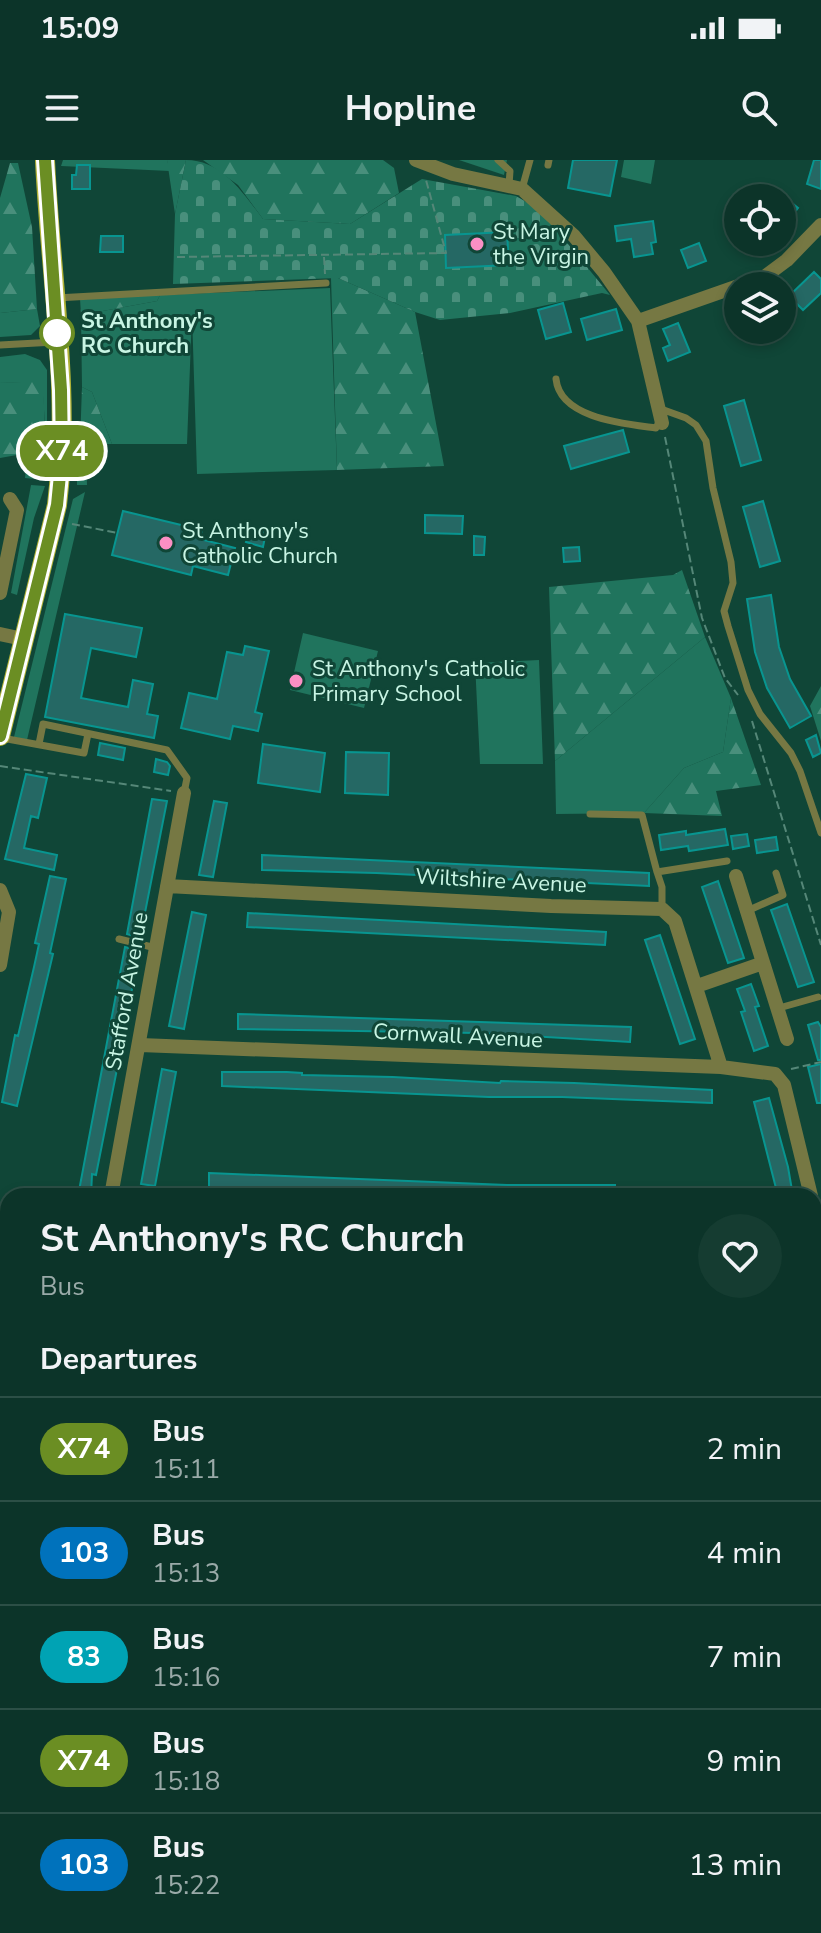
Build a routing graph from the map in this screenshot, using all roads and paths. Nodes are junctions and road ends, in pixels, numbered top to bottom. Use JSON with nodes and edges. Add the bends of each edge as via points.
{"nodes":[{"id":1,"x":45,"y":160,"type":"edge"},
{"id":2,"x":498,"y":160,"type":"edge"},
{"id":3,"x":530,"y":160,"type":"edge"},
{"id":4,"x":419,"y":162,"type":"edge"},
{"id":5,"x":516,"y":187,"type":"junction"},
{"id":6,"x":821,"y":225,"type":"edge"},
{"id":7,"x":324,"y":255,"type":"junction"},
{"id":8,"x":177,"y":257,"type":"dead end"},
{"id":9,"x":771,"y":272,"type":"edge"},
{"id":10,"x":326,"y":283,"type":"joint"},
{"id":11,"x":724,"y":291,"type":"edge"},
{"id":12,"x":54,"y":298,"type":"junction"},
{"id":13,"x":638,"y":321,"type":"junction"},
{"id":14,"x":58,"y":342,"type":"junction"},
{"id":15,"x":0,"y":345,"type":"edge"},
{"id":16,"x":556,"y":379,"type":"dead end"},
{"id":17,"x":660,"y":417,"type":"junction"},
{"id":18,"x":10,"y":499,"type":"dead end"},
{"id":19,"x":52,"y":520,"type":"junction"},
{"id":20,"x":118,"y":533,"type":"dead end"},
{"id":21,"x":2,"y":576,"type":"edge"},
{"id":22,"x":0,"y":593,"type":"edge"},
{"id":23,"x":0,"y":634,"type":"edge"},
{"id":24,"x":23,"y":639,"type":"junction"},
{"id":25,"x":740,"y":698,"type":"dead end"},
{"id":26,"x":748,"y":709,"type":"dead end"},
{"id":27,"x":88,"y":734,"type":"junction"},
{"id":28,"x":0,"y":737,"type":"edge"},
{"id":29,"x":39,"y":744,"type":"junction"},
{"id":30,"x":0,"y":766,"type":"edge"},
{"id":31,"x":184,"y":793,"type":"junction"},
{"id":32,"x":590,"y":814,"type":"dead end"},
{"id":33,"x":821,"y":833,"type":"edge"},
{"id":34,"x":727,"y":861,"type":"dead end"},
{"id":35,"x":657,"y":872,"type":"junction"},
{"id":36,"x":776,"y":873,"type":"dead end"},
{"id":37,"x":736,"y":876,"type":"dead end"},
{"id":38,"x":167,"y":886,"type":"junction"},
{"id":39,"x":0,"y":890,"type":"edge"},
{"id":40,"x":662,"y":909,"type":"junction"},
{"id":41,"x":747,"y":911,"type":"junction"},
{"id":42,"x":119,"y":939,"type":"dead end"},
{"id":43,"x":821,"y":945,"type":"edge"},
{"id":44,"x":156,"y":948,"type":"junction"},
{"id":45,"x":763,"y":963,"type":"junction"},
{"id":46,"x":0,"y":965,"type":"edge"},
{"id":47,"x":697,"y":986,"type":"junction"},
{"id":48,"x":818,"y":997,"type":"dead end"},
{"id":49,"x":779,"y":1008,"type":"junction"},
{"id":50,"x":787,"y":1039,"type":"dead end"},
{"id":51,"x":140,"y":1045,"type":"junction"},
{"id":52,"x":821,"y":1062,"type":"edge"},
{"id":53,"x":721,"y":1067,"type":"junction"},
{"id":54,"x":775,"y":1074,"type":"junction"},
{"id":55,"x":113,"y":1188,"type":"edge"},
{"id":56,"x":809,"y":1188,"type":"edge"}],
"edges":[{"from":1,"to":12,"type":"main road"},
{"from":2,"to":5,"type":"lane"},
{"from":3,"to":5,"type":"lane"},
{"from":4,"to":5,"type":"street"},
{"from":4,"to":7,"type":"path","via":[[446,253]]},
{"from":5,"to":13,"type":"street","via":[[574,236]]},
{"from":6,"to":9,"type":"street"},
{"from":7,"to":8,"type":"path"},
{"from":7,"to":10,"type":"path"},
{"from":10,"to":12,"type":"lane"},
{"from":11,"to":13,"type":"street"},
{"from":12,"to":14,"type":"main road"},
{"from":13,"to":17,"type":"street"},
{"from":14,"to":15,"type":"lane"},
{"from":14,"to":19,"type":"main road","via":[[62,455]]},
{"from":16,"to":17,"type":"lane","via":[[569,401],[600,419],[656,428]]},
{"from":17,"to":25,"type":"path","via":[[702,618],[725,678]]},
{"from":17,"to":33,"type":"lane","via":[[696,425],[706,441],[731,562],[733,583],[724,611],[728,626],[748,690],[791,753]]},
{"from":18,"to":21,"type":"street","via":[[17,510]]},
{"from":19,"to":20,"type":"path"},
{"from":19,"to":24,"type":"main road"},
{"from":21,"to":22,"type":"street"},
{"from":23,"to":24,"type":"street"},
{"from":24,"to":28,"type":"main road"},
{"from":26,"to":43,"type":"path"},
{"from":27,"to":29,"type":"lane","via":[[84,753]]},
{"from":27,"to":29,"type":"lane","via":[[43,724]]},
{"from":27,"to":31,"type":"lane","via":[[167,750],[187,778]]},
{"from":28,"to":29,"type":"lane"},
{"from":30,"to":31,"type":"path"},
{"from":31,"to":38,"type":"street","name":"Stafford Avenue"},
{"from":32,"to":35,"type":"lane","via":[[642,815]]},
{"from":34,"to":35,"type":"lane"},
{"from":35,"to":40,"type":"lane"},
{"from":36,"to":41,"type":"lane","via":[[783,895]]},
{"from":37,"to":41,"type":"street"},
{"from":38,"to":40,"type":"street","name":"Wiltshire Avenue"},
{"from":38,"to":44,"type":"street","name":"Stafford Avenue"},
{"from":39,"to":46,"type":"street","via":[[9,912]]},
{"from":40,"to":47,"type":"street","via":[[675,921]]},
{"from":41,"to":45,"type":"street"},
{"from":42,"to":44,"type":"lane"},
{"from":44,"to":51,"type":"street","name":"Stafford Avenue"},
{"from":45,"to":47,"type":"street"},
{"from":45,"to":49,"type":"street"},
{"from":47,"to":53,"type":"street"},
{"from":48,"to":49,"type":"lane"},
{"from":49,"to":50,"type":"street"},
{"from":51,"to":53,"type":"street","name":"Cornwall Avenue"},
{"from":51,"to":55,"type":"street","name":"Stafford Avenue"},
{"from":52,"to":54,"type":"path"},
{"from":53,"to":54,"type":"street","name":"Cornwall Avenue"},
{"from":54,"to":56,"type":"street","via":[[784,1085]]}]}
